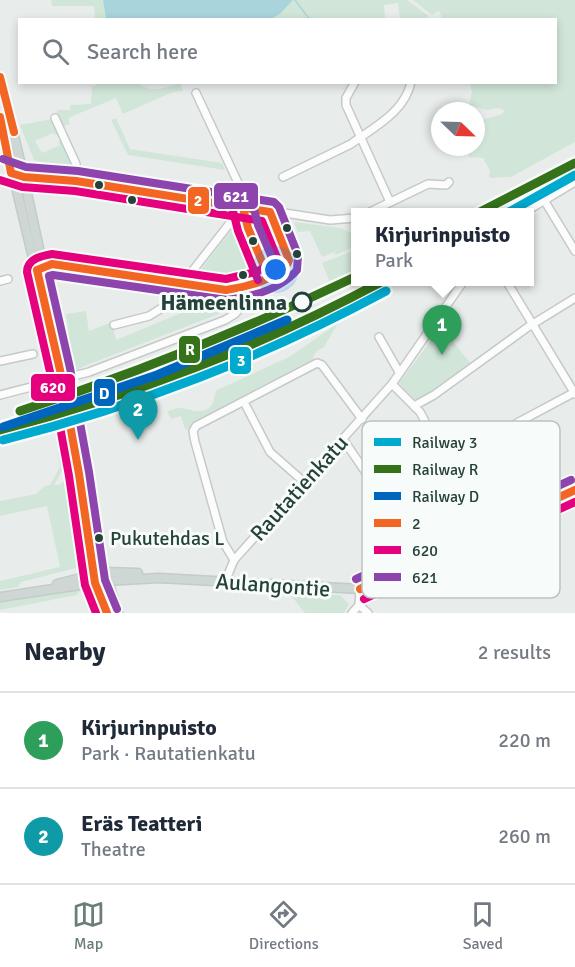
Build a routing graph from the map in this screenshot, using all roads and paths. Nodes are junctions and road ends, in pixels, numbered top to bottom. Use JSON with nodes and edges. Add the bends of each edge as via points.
{"nodes":[{"id":1,"x":0,"y":77,"type":"edge"},
{"id":2,"x":354,"y":84,"type":"edge"},
{"id":3,"x":410,"y":84,"type":"edge"},
{"id":4,"x":196,"y":93,"type":"dead end"},
{"id":5,"x":0,"y":117,"type":"edge"},
{"id":6,"x":55,"y":118,"type":"dead end"},
{"id":7,"x":361,"y":137,"type":"junction"},
{"id":8,"x":4,"y":160,"type":"edge"},
{"id":9,"x":21,"y":165,"type":"junction"},
{"id":10,"x":0,"y":169,"type":"edge"},
{"id":11,"x":11,"y":173,"type":"junction"},
{"id":12,"x":24,"y":177,"type":"junction"},
{"id":13,"x":283,"y":177,"type":"dead end"},
{"id":14,"x":76,"y":181,"type":"junction"},
{"id":15,"x":575,"y":182,"type":"edge"},
{"id":16,"x":449,"y":183,"type":"dead end"},
{"id":17,"x":544,"y":200,"type":"junction"},
{"id":18,"x":390,"y":202,"type":"junction"},
{"id":19,"x":243,"y":208,"type":"junction"},
{"id":20,"x":379,"y":208,"type":"edge"},
{"id":21,"x":532,"y":208,"type":"edge"},
{"id":22,"x":270,"y":212,"type":"junction"},
{"id":23,"x":351,"y":218,"type":"edge"},
{"id":24,"x":230,"y":223,"type":"dead end"},
{"id":25,"x":575,"y":251,"type":"edge"},
{"id":26,"x":40,"y":269,"type":"junction"},
{"id":27,"x":268,"y":276,"type":"junction"},
{"id":28,"x":8,"y":279,"type":"dead end"},
{"id":29,"x":0,"y":281,"type":"edge"},
{"id":30,"x":184,"y":284,"type":"junction"},
{"id":31,"x":460,"y":286,"type":"edge"},
{"id":32,"x":509,"y":286,"type":"edge"},
{"id":33,"x":238,"y":289,"type":"junction"},
{"id":34,"x":575,"y":298,"type":"edge"},
{"id":35,"x":532,"y":324,"type":"junction"},
{"id":36,"x":114,"y":325,"type":"dead end"},
{"id":37,"x":379,"y":337,"type":"dead end"},
{"id":38,"x":33,"y":354,"type":"dead end"},
{"id":39,"x":0,"y":361,"type":"edge"},
{"id":40,"x":399,"y":372,"type":"junction"},
{"id":41,"x":392,"y":384,"type":"junction"},
{"id":42,"x":575,"y":393,"type":"edge"},
{"id":43,"x":0,"y":395,"type":"edge"},
{"id":44,"x":244,"y":402,"type":"junction"},
{"id":45,"x":414,"y":406,"type":"junction"},
{"id":46,"x":362,"y":418,"type":"junction"},
{"id":47,"x":425,"y":421,"type":"edge"},
{"id":48,"x":522,"y":421,"type":"edge"},
{"id":49,"x":343,"y":439,"type":"junction"},
{"id":50,"x":362,"y":467,"type":"edge"},
{"id":51,"x":81,"y":473,"type":"junction"},
{"id":52,"x":304,"y":482,"type":"junction"},
{"id":53,"x":575,"y":490,"type":"edge"},
{"id":54,"x":560,"y":497,"type":"edge"},
{"id":55,"x":234,"y":560,"type":"junction"},
{"id":56,"x":106,"y":576,"type":"junction"},
{"id":57,"x":94,"y":578,"type":"junction"},
{"id":58,"x":225,"y":582,"type":"junction"},
{"id":59,"x":360,"y":589,"type":"joint"},
{"id":60,"x":0,"y":597,"type":"edge"},
{"id":61,"x":359,"y":605,"type":"junction"},
{"id":62,"x":107,"y":613,"type":"edge"},
{"id":63,"x":118,"y":613,"type":"edge"},
{"id":64,"x":352,"y":613,"type":"edge"},
{"id":65,"x":368,"y":613,"type":"edge"}],
"edges":[{"from":1,"to":9,"type":"main road"},
{"from":2,"to":7,"type":"street","via":[[345,102]]},
{"from":3,"to":7,"type":"street","via":[[400,107]]},
{"from":4,"to":19,"type":"street","via":[[240,187]]},
{"from":5,"to":8,"type":"main road"},
{"from":6,"to":14,"type":"street","via":[[76,164]]},
{"from":7,"to":13,"type":"street"},
{"from":7,"to":18,"type":"street"},
{"from":8,"to":9,"type":"main road"},
{"from":8,"to":11,"type":"main road"},
{"from":9,"to":12,"type":"main road"},
{"from":9,"to":14,"type":"street"},
{"from":10,"to":11,"type":"main road"},
{"from":11,"to":12,"type":"main road"},
{"from":11,"to":26,"type":"main road"},
{"from":12,"to":14,"type":"street"},
{"from":12,"to":26,"type":"main road"},
{"from":14,"to":19,"type":"street"},
{"from":15,"to":17,"type":"street"},
{"from":16,"to":18,"type":"street","via":[[428,184]]},
{"from":17,"to":21,"type":"street"},
{"from":17,"to":25,"type":"street"},
{"from":18,"to":20,"type":"street"},
{"from":19,"to":22,"type":"street"},
{"from":19,"to":27,"type":"street"},
{"from":22,"to":23,"type":"street","via":[[330,220]]},
{"from":22,"to":27,"type":"street","via":[[289,262],[285,269]]},
{"from":24,"to":30,"type":"street"},
{"from":26,"to":30,"type":"street","via":[[52,264]]},
{"from":26,"to":51,"type":"main road"},
{"from":27,"to":33,"type":"street"},
{"from":28,"to":29,"type":"street"},
{"from":30,"to":33,"type":"street"},
{"from":30,"to":36,"type":"street","via":[[159,311]]},
{"from":31,"to":40,"type":"street","name":"Rautatienkatu"},
{"from":32,"to":35,"type":"street"},
{"from":33,"to":43,"type":"street","via":[[239,311],[225,320],[89,372]]},
{"from":34,"to":35,"type":"street"},
{"from":35,"to":42,"type":"street"},
{"from":35,"to":45,"type":"street"},
{"from":37,"to":40,"type":"street"},
{"from":38,"to":39,"type":"street"},
{"from":40,"to":41,"type":"street","name":"Rautatienkatu"},
{"from":41,"to":45,"type":"street"},
{"from":41,"to":46,"type":"street","name":"Rautatienkatu"},
{"from":42,"to":48,"type":"street"},
{"from":44,"to":46,"type":"street","via":[[317,363]]},
{"from":44,"to":52,"type":"street","via":[[270,452]]},
{"from":44,"to":55,"type":"street","via":[[203,421],[193,431],[223,542]]},
{"from":45,"to":47,"type":"street"},
{"from":46,"to":49,"type":"street","name":"Rautatienkatu"},
{"from":49,"to":50,"type":"street"},
{"from":49,"to":52,"type":"street","name":"Rautatienkatu"},
{"from":51,"to":56,"type":"main road"},
{"from":51,"to":57,"type":"main road"},
{"from":52,"to":55,"type":"street","name":"Rautatienkatu"},
{"from":53,"to":54,"type":"main road","name":"Aulangontie"},
{"from":55,"to":58,"type":"street","name":"Rautatienkatu"},
{"from":56,"to":57,"type":"main road","name":"Aulangontie"},
{"from":56,"to":58,"type":"main road","name":"Aulangontie"},
{"from":56,"to":63,"type":"main road"},
{"from":57,"to":60,"type":"main road","name":"Aulangontie"},
{"from":57,"to":62,"type":"main road"},
{"from":58,"to":59,"type":"main road","name":"Aulangontie"},
{"from":59,"to":61,"type":"street"},
{"from":61,"to":64,"type":"street"},
{"from":61,"to":65,"type":"street"}]}
